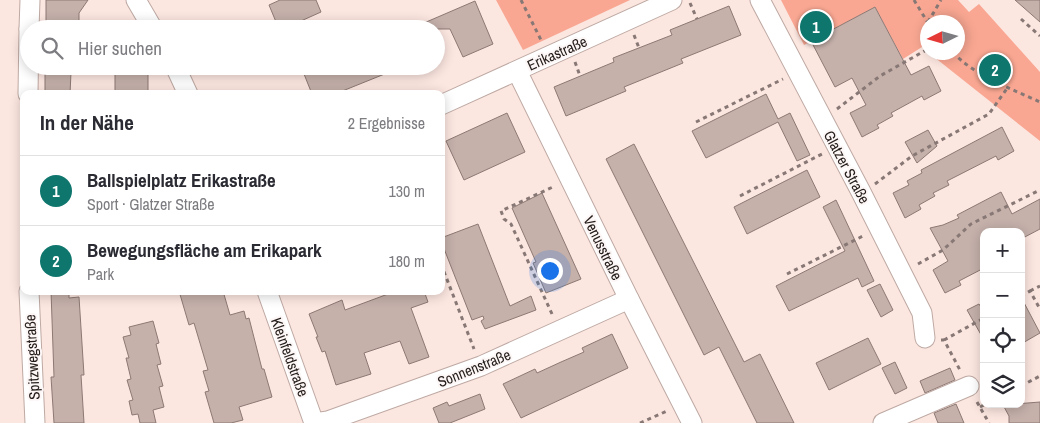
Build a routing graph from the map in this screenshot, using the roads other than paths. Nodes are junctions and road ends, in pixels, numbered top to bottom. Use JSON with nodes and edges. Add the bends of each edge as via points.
{"nodes":[{"id":1,"x":30,"y":0,"type":"edge"},
{"id":2,"x":136,"y":0,"type":"edge"},
{"id":3,"x":672,"y":0,"type":"edge"},
{"id":4,"x":760,"y":0,"type":"edge"},
{"id":5,"x":29,"y":20,"type":"edge"},
{"id":6,"x":148,"y":20,"type":"edge"},
{"id":7,"x":517,"y":71,"type":"junction"},
{"id":8,"x":28,"y":75,"type":"edge"},
{"id":9,"x":179,"y":75,"type":"edge"},
{"id":10,"x":28,"y":90,"type":"edge"},
{"id":11,"x":186,"y":90,"type":"edge"},
{"id":12,"x":445,"y":103,"type":"edge"},
{"id":13,"x":29,"y":295,"type":"edge"},
{"id":14,"x":268,"y":295,"type":"edge"},
{"id":15,"x":628,"y":299,"type":"junction"},
{"id":16,"x":925,"y":338,"type":"dead end"},
{"id":17,"x":968,"y":386,"type":"dead end"},
{"id":18,"x":36,"y":423,"type":"edge"},
{"id":19,"x":314,"y":423,"type":"edge"},
{"id":20,"x":692,"y":423,"type":"edge"},
{"id":21,"x":883,"y":423,"type":"edge"}],
"edges":[{"from":1,"to":5,"type":"street"},
{"from":2,"to":6,"type":"street"},
{"from":3,"to":7,"type":"street","name":"Erikastraße"},
{"from":4,"to":16,"type":"street","name":"Glatzer Straße","via":[[922,313]]},
{"from":7,"to":12,"type":"street","name":"Erikastraße"},
{"from":7,"to":15,"type":"street","name":"Venusstraße"},
{"from":8,"to":10,"type":"street"},
{"from":9,"to":11,"type":"street"},
{"from":13,"to":18,"type":"street","name":"Spitzwegstraße"},
{"from":14,"to":19,"type":"street","name":"Kleinfeldstraße"},
{"from":15,"to":19,"type":"street","name":"Sonnenstraße","via":[[480,366],[328,421]]},
{"from":15,"to":20,"type":"street","name":"Venusstraße"},
{"from":17,"to":21,"type":"street"}]}
